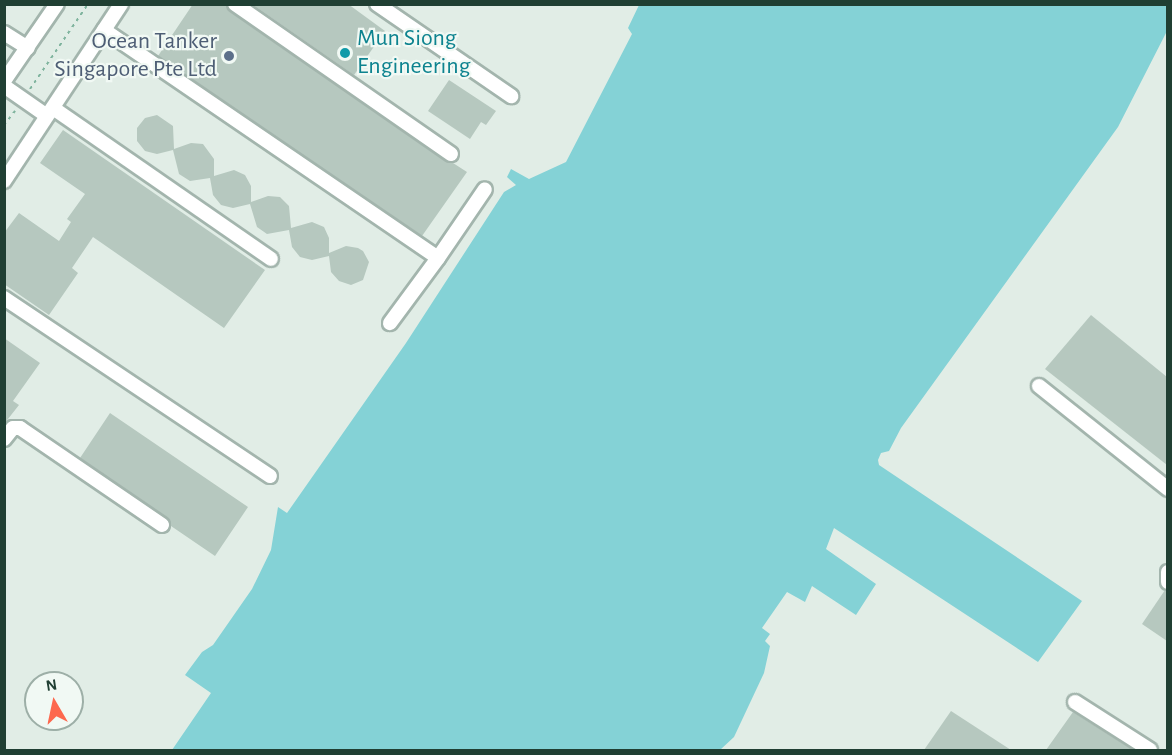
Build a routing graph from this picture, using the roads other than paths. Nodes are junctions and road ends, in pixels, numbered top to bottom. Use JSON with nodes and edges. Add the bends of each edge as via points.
{"nodes":[{"id":1,"x":57,"y":4,"type":"edge"},
{"id":2,"x":121,"y":4,"type":"edge"},
{"id":3,"x":236,"y":4,"type":"edge"},
{"id":4,"x":377,"y":4,"type":"edge"},
{"id":5,"x":104,"y":30,"type":"junction"},
{"id":6,"x":4,"y":33,"type":"edge"},
{"id":7,"x":28,"y":48,"type":"junction"},
{"id":8,"x":4,"y":81,"type":"edge"},
{"id":9,"x":4,"y":86,"type":"edge"},
{"id":10,"x":511,"y":96,"type":"dead end"},
{"id":11,"x":50,"y":112,"type":"junction"},
{"id":12,"x":451,"y":154,"type":"dead end"},
{"id":13,"x":4,"y":181,"type":"edge"},
{"id":14,"x":485,"y":189,"type":"dead end"},
{"id":15,"x":438,"y":258,"type":"junction"},
{"id":16,"x":271,"y":259,"type":"dead end"},
{"id":17,"x":4,"y":298,"type":"edge"},
{"id":18,"x":390,"y":323,"type":"dead end"},
{"id":19,"x":1039,"y":386,"type":"dead end"},
{"id":20,"x":4,"y":439,"type":"edge"},
{"id":21,"x":270,"y":476,"type":"dead end"},
{"id":22,"x":1167,"y":489,"type":"edge"},
{"id":23,"x":162,"y":525,"type":"dead end"},
{"id":24,"x":1167,"y":572,"type":"edge"},
{"id":25,"x":1167,"y":582,"type":"edge"},
{"id":26,"x":1075,"y":702,"type":"dead end"},
{"id":27,"x":1150,"y":750,"type":"edge"}],
"edges":[{"from":1,"to":7,"type":"street"},
{"from":2,"to":5,"type":"street"},
{"from":3,"to":12,"type":"street"},
{"from":4,"to":10,"type":"street"},
{"from":5,"to":11,"type":"street"},
{"from":5,"to":15,"type":"street"},
{"from":6,"to":7,"type":"street"},
{"from":7,"to":8,"type":"street"},
{"from":9,"to":11,"type":"street"},
{"from":11,"to":13,"type":"street"},
{"from":11,"to":16,"type":"street"},
{"from":14,"to":15,"type":"street"},
{"from":15,"to":18,"type":"street"},
{"from":17,"to":21,"type":"street"},
{"from":19,"to":22,"type":"street"},
{"from":20,"to":23,"type":"street","via":[[13,428],[20,429]]},
{"from":24,"to":25,"type":"street"},
{"from":26,"to":27,"type":"street"}]}
